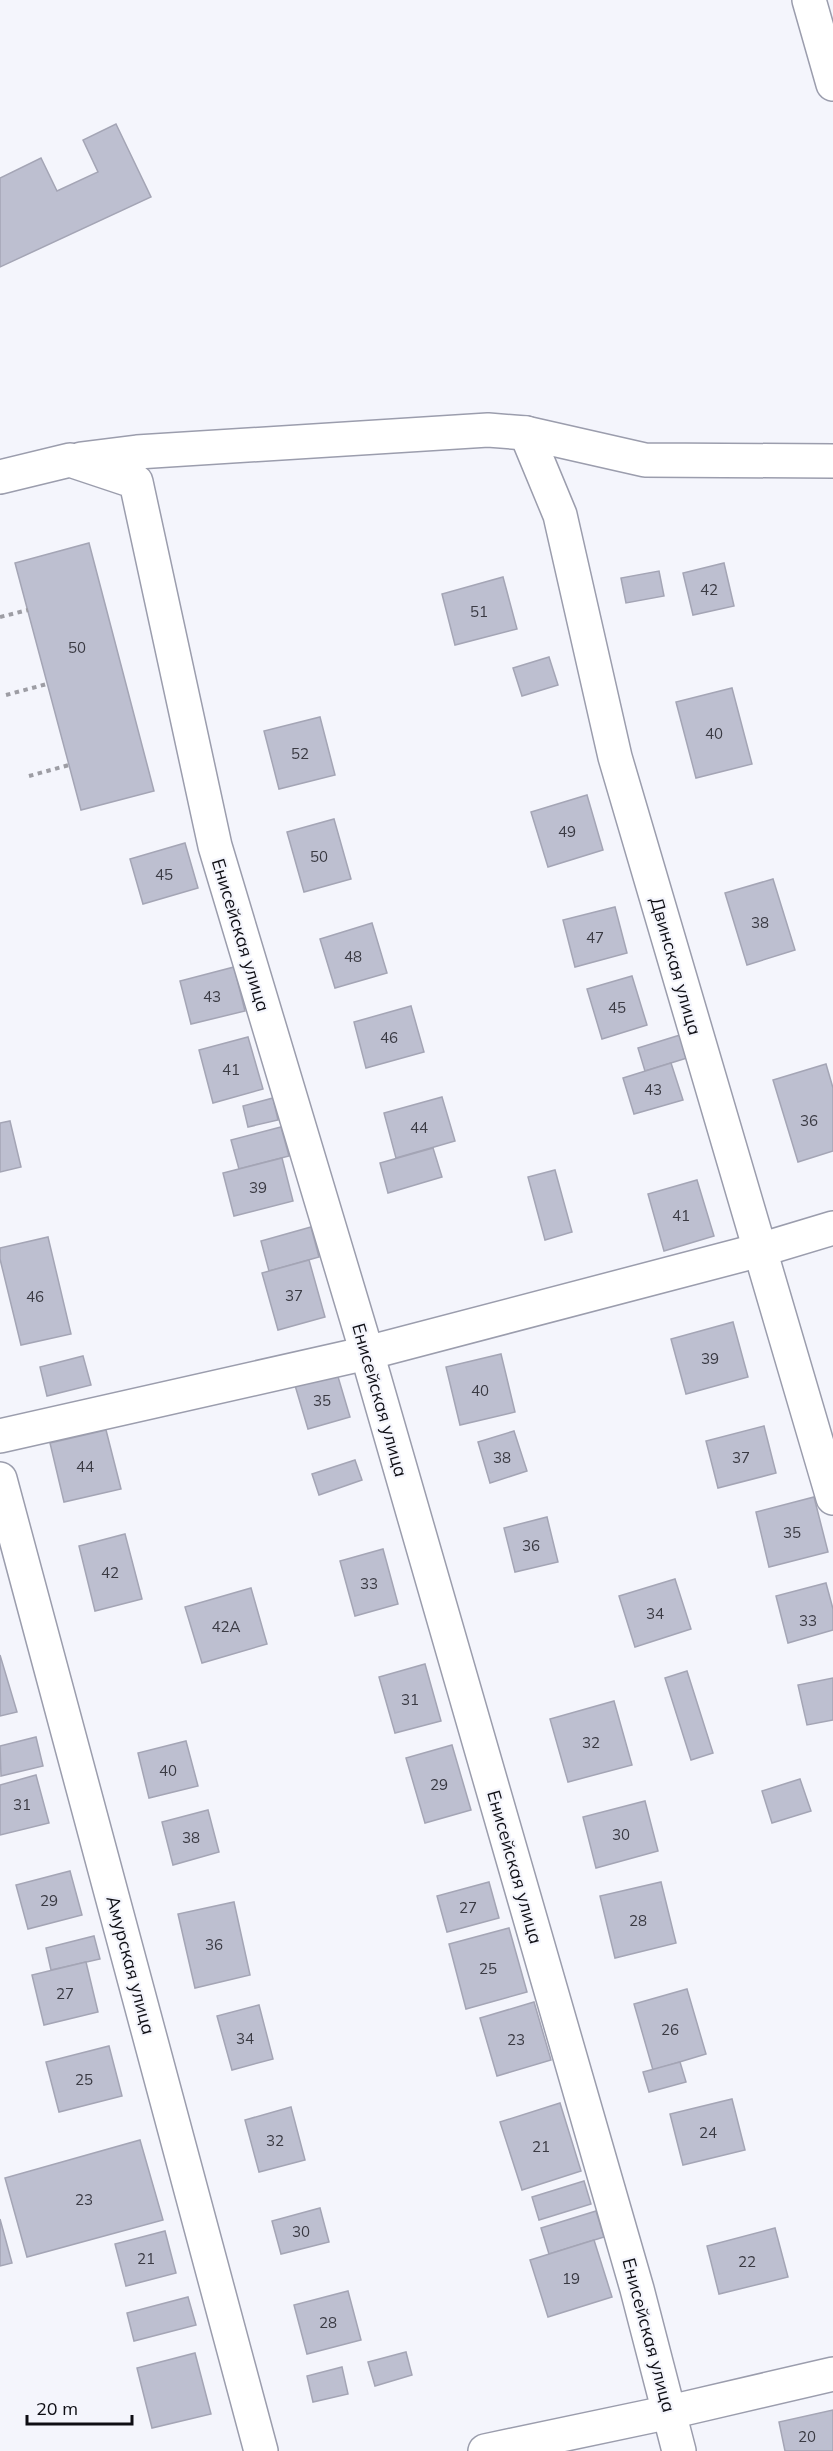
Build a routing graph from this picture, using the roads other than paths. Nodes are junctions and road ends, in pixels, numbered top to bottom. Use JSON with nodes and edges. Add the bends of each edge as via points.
{"nodes":[{"id":1,"x":809,"y":0,"type":"edge"},
{"id":2,"x":833,"y":84,"type":"edge"},
{"id":3,"x":526,"y":433,"type":"junction"},
{"id":4,"x":70,"y":460,"type":"junction"},
{"id":5,"x":833,"y":460,"type":"edge"},
{"id":6,"x":0,"y":477,"type":"edge"},
{"id":7,"x":833,"y":1228,"type":"edge"},
{"id":8,"x":760,"y":1250,"type":"junction"},
{"id":9,"x":367,"y":1353,"type":"junction"},
{"id":10,"x":0,"y":1436,"type":"edge"},
{"id":11,"x":0,"y":1479,"type":"edge"},
{"id":12,"x":833,"y":1498,"type":"edge"},
{"id":13,"x":833,"y":2374,"type":"edge"},
{"id":14,"x":670,"y":2412,"type":"junction"},
{"id":15,"x":261,"y":2451,"type":"edge"},
{"id":16,"x":485,"y":2451,"type":"edge"},
{"id":17,"x":679,"y":2451,"type":"edge"}],
"edges":[{"from":1,"to":2,"type":"street"},
{"from":3,"to":4,"type":"street","via":[[488,430],[136,452]]},
{"from":3,"to":5,"type":"street","via":[[645,460]]},
{"from":3,"to":8,"type":"street","name":"Двинская улица","via":[[560,515],[615,756]]},
{"from":4,"to":6,"type":"street"},
{"from":4,"to":9,"type":"street","name":"Енисейская улица","via":[[136,482],[214,846]]},
{"from":7,"to":8,"type":"street"},
{"from":8,"to":9,"type":"street"},
{"from":8,"to":12,"type":"street","name":"Двинская улица"},
{"from":9,"to":10,"type":"street"},
{"from":9,"to":14,"type":"street","name":"Енисейская улица"},
{"from":11,"to":15,"type":"street","name":"Амурская улица"},
{"from":13,"to":14,"type":"street"},
{"from":14,"to":16,"type":"street"},
{"from":14,"to":17,"type":"street","name":"Енисейская улица"}]}
